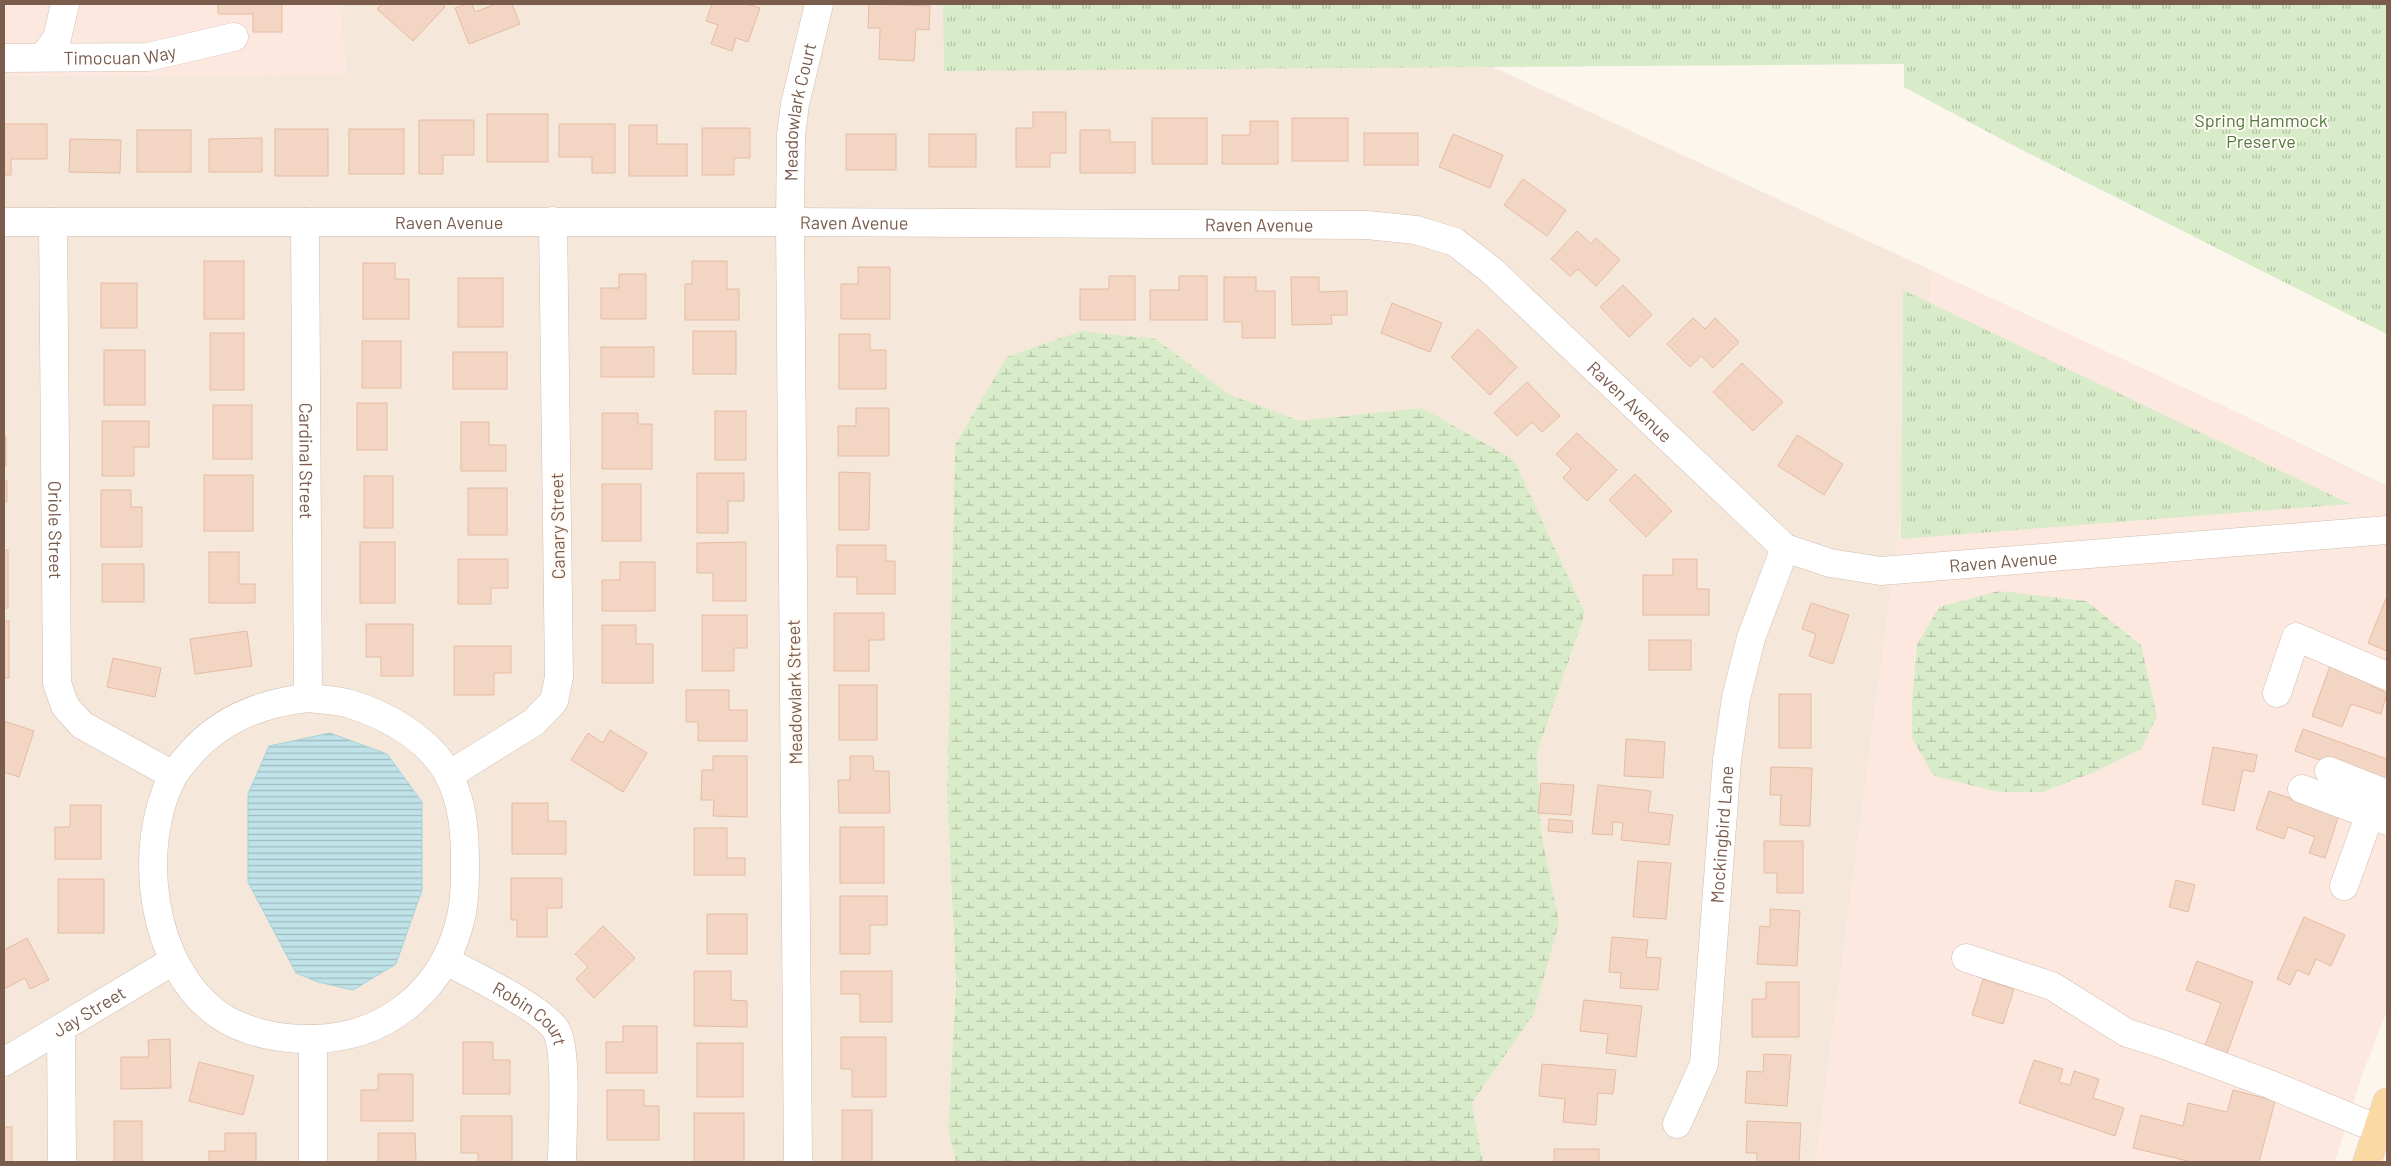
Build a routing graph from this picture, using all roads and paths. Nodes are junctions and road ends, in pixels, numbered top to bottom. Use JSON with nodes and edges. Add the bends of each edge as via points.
{"nodes":[{"id":1,"x":65,"y":4,"type":"edge"},
{"id":2,"x":819,"y":4,"type":"edge"},
{"id":3,"x":234,"y":37,"type":"dead end"},
{"id":4,"x":43,"y":57,"type":"junction"},
{"id":5,"x":4,"y":58,"type":"edge"},
{"id":6,"x":4,"y":222,"type":"edge"},
{"id":7,"x":53,"y":222,"type":"junction"},
{"id":8,"x":305,"y":222,"type":"junction"},
{"id":9,"x":553,"y":222,"type":"junction"},
{"id":10,"x":790,"y":222,"type":"junction"},
{"id":11,"x":2387,"y":530,"type":"edge"},
{"id":12,"x":1785,"y":548,"type":"junction"},
{"id":13,"x":2387,"y":676,"type":"edge"},
{"id":14,"x":2277,"y":693,"type":"dead end"},
{"id":15,"x":308,"y":698,"type":"junction"},
{"id":16,"x":2328,"y":771,"type":"dead end"},
{"id":17,"x":173,"y":775,"type":"junction"},
{"id":18,"x":449,"y":775,"type":"junction"},
{"id":19,"x":2302,"y":789,"type":"dead end"},
{"id":20,"x":2387,"y":794,"type":"edge"},
{"id":21,"x":2379,"y":818,"type":"edge"},
{"id":22,"x":2344,"y":886,"type":"dead end"},
{"id":23,"x":1966,"y":958,"type":"dead end"},
{"id":24,"x":444,"y":960,"type":"junction"},
{"id":25,"x":174,"y":961,"type":"junction"},
{"id":26,"x":61,"y":1030,"type":"junction"},
{"id":27,"x":313,"y":1039,"type":"junction"},
{"id":28,"x":4,"y":1062,"type":"edge"},
{"id":29,"x":2387,"y":1102,"type":"edge"},
{"id":30,"x":1677,"y":1124,"type":"dead end"},
{"id":31,"x":2383,"y":1135,"type":"edge"},
{"id":32,"x":62,"y":1162,"type":"edge"},
{"id":33,"x":313,"y":1162,"type":"edge"},
{"id":34,"x":562,"y":1162,"type":"edge"},
{"id":35,"x":798,"y":1162,"type":"edge"},
{"id":36,"x":2367,"y":1162,"type":"edge"},
{"id":37,"x":2385,"y":1162,"type":"edge"}],
"edges":[{"from":1,"to":4,"type":"street","via":[[57,38]]},
{"from":2,"to":10,"type":"street","name":"Meadowlark Court","via":[[794,104]]},
{"from":3,"to":4,"type":"street","name":"Timocuan Way","via":[[148,57]]},
{"from":4,"to":5,"type":"street","name":"Timocuan Way"},
{"from":6,"to":7,"type":"street","name":"Raven Avenue"},
{"from":7,"to":8,"type":"street","name":"Raven Avenue"},
{"from":7,"to":17,"type":"street","name":"Oriole Street","via":[[57,683],[65,706],[82,725]]},
{"from":8,"to":9,"type":"street","name":"Raven Avenue"},
{"from":8,"to":15,"type":"street","name":"Cardinal Street"},
{"from":9,"to":10,"type":"street","name":"Raven Avenue"},
{"from":9,"to":18,"type":"street","name":"Canary Street","via":[[560,677],[554,701],[534,722]]},
{"from":10,"to":12,"type":"street","name":"Raven Avenue","via":[[1368,225],[1416,230],[1455,242],[1491,270]]},
{"from":10,"to":35,"type":"street","name":"Meadowlark Street"},
{"from":11,"to":12,"type":"street","name":"Raven Avenue","via":[[1880,572],[1830,562]]},
{"from":12,"to":30,"type":"street","name":"Mockingbird Lane","via":[[1751,638],[1736,698],[1727,760],[1704,1064]]},
{"from":13,"to":14,"type":"street","via":[[2296,637]]},
{"from":15,"to":17,"type":"street","via":[[279,701],[226,722],[198,743]]},
{"from":15,"to":18,"type":"street","via":[[348,703],[380,715],[429,749]]},
{"from":16,"to":20,"type":"street"},
{"from":17,"to":25,"type":"street","via":[[159,813],[153,885],[160,921]]},
{"from":18,"to":24,"type":"street","via":[[462,810],[465,892],[459,926]]},
{"from":19,"to":21,"type":"street"},
{"from":21,"to":22,"type":"street"},
{"from":23,"to":31,"type":"street","via":[[2052,986],[2127,1033],[2269,1084]]},
{"from":24,"to":27,"type":"street","via":[[430,983],[406,1008],[384,1023],[348,1036]]},
{"from":24,"to":34,"type":"street","name":"Robin Court","via":[[544,1016],[557,1031],[562,1050]]},
{"from":25,"to":26,"type":"street","name":"Jay Street"},
{"from":25,"to":27,"type":"street","via":[[192,989],[219,1015],[252,1030],[283,1038]]},
{"from":26,"to":28,"type":"street","name":"Jay Street"},
{"from":26,"to":32,"type":"street"},
{"from":27,"to":33,"type":"street"},
{"from":29,"to":31,"type":"main road"},
{"from":31,"to":36,"type":"main road"},
{"from":31,"to":37,"type":"main road"}]}
